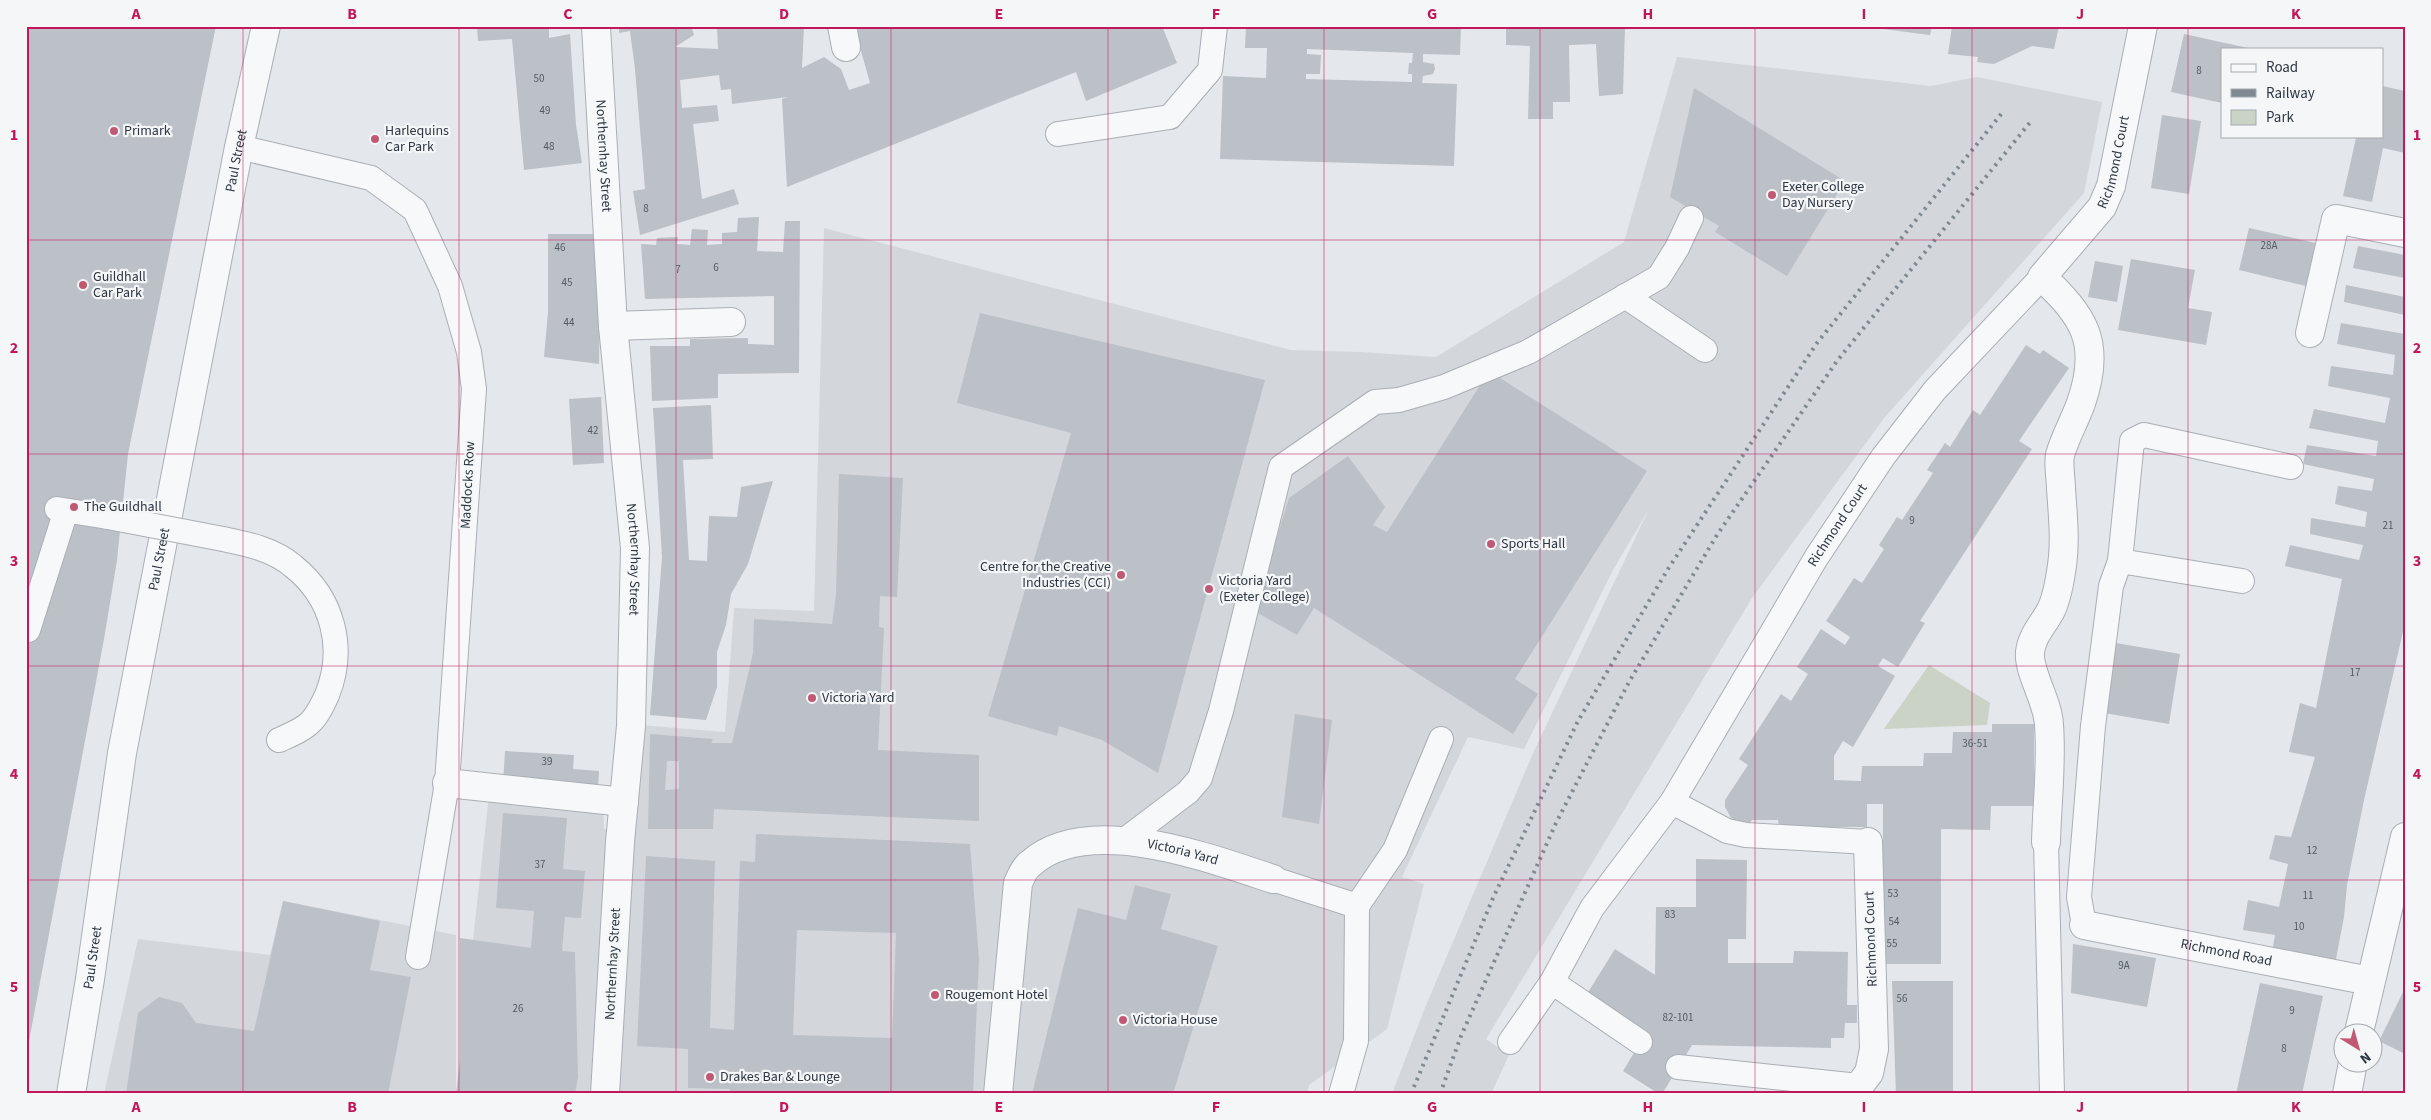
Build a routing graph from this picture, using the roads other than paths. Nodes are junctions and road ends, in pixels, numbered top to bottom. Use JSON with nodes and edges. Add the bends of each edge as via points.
{"nodes":[{"id":1,"x":266,"y":26,"type":"edge"},
{"id":2,"x":596,"y":26,"type":"edge"},
{"id":3,"x":1215,"y":26,"type":"edge"},
{"id":4,"x":2143,"y":26,"type":"edge"},
{"id":5,"x":1058,"y":134,"type":"dead end"},
{"id":6,"x":239,"y":147,"type":"junction"},
{"id":7,"x":1691,"y":218,"type":"dead end"},
{"id":8,"x":2405,"y":233,"type":"edge"},
{"id":9,"x":2042,"y":277,"type":"junction"},
{"id":10,"x":1625,"y":296,"type":"junction"},
{"id":11,"x":731,"y":322,"type":"dead end"},
{"id":12,"x":613,"y":326,"type":"junction"},
{"id":13,"x":2310,"y":333,"type":"dead end"},
{"id":14,"x":1705,"y":350,"type":"dead end"},
{"id":15,"x":2291,"y":467,"type":"dead end"},
{"id":16,"x":2120,"y":561,"type":"junction"},
{"id":17,"x":2242,"y":581,"type":"dead end"},
{"id":18,"x":28,"y":630,"type":"dead end"},
{"id":19,"x":1441,"y":739,"type":"dead end"},
{"id":20,"x":279,"y":740,"type":"dead end"},
{"id":21,"x":447,"y":783,"type":"junction"},
{"id":22,"x":624,"y":802,"type":"junction"},
{"id":23,"x":1672,"y":802,"type":"junction"},
{"id":24,"x":2405,"y":837,"type":"edge"},
{"id":25,"x":1126,"y":839,"type":"junction"},
{"id":26,"x":1868,"y":842,"type":"joint"},
{"id":27,"x":2046,"y":842,"type":"joint"},
{"id":28,"x":1273,"y":878,"type":"joint"},
{"id":29,"x":1357,"y":906,"type":"junction"},
{"id":30,"x":2084,"y":925,"type":"joint"},
{"id":31,"x":418,"y":957,"type":"dead end"},
{"id":32,"x":1552,"y":982,"type":"junction"},
{"id":33,"x":2370,"y":982,"type":"junction"},
{"id":34,"x":2361,"y":1022,"type":"edge"},
{"id":35,"x":1510,"y":1042,"type":"dead end"},
{"id":36,"x":1640,"y":1042,"type":"dead end"},
{"id":37,"x":1678,"y":1067,"type":"dead end"},
{"id":38,"x":1859,"y":1090,"type":"edge"},
{"id":39,"x":71,"y":1094,"type":"edge"},
{"id":40,"x":605,"y":1094,"type":"edge"},
{"id":41,"x":998,"y":1094,"type":"edge"},
{"id":42,"x":1341,"y":1094,"type":"edge"},
{"id":43,"x":2052,"y":1094,"type":"edge"}],
"edges":[{"from":1,"to":6,"type":"street","name":"Paul Street"},
{"from":2,"to":12,"type":"street","name":"Northernhay Street"},
{"from":3,"to":5,"type":"lane","via":[[1210,70],[1170,117]]},
{"from":4,"to":9,"type":"street","name":"Richmond Court","via":[[2111,186],[2102,207]]},
{"from":6,"to":21,"type":"lane","name":"Maddocks Row","via":[[371,178],[415,210],[450,286],[469,352],[474,389]]},
{"from":6,"to":39,"type":"street","name":"Paul Street","via":[[122,753]]},
{"from":7,"to":10,"type":"lane","via":[[1659,277]]},
{"from":8,"to":13,"type":"street","via":[[2336,219]]},
{"from":9,"to":23,"type":"lane","name":"Richmond Court","via":[[1935,390],[1883,457],[1816,558]]},
{"from":9,"to":27,"type":"street","via":[[2066,299],[2083,324],[2088,333],[2089,355],[2082,401],[2060,457],[2064,542],[2061,574],[2050,612],[2038,630],[2030,655],[2049,725]]},
{"from":10,"to":14,"type":"lane"},
{"from":10,"to":25,"type":"lane","via":[[1528,352],[1444,387],[1399,400],[1375,402],[1281,467],[1221,711],[1200,778],[1188,792]]},
{"from":11,"to":12,"type":"street"},
{"from":12,"to":22,"type":"street","name":"Northernhay Street","via":[[635,548],[631,726]]},
{"from":15,"to":16,"type":"lane","via":[[2144,435],[2132,441]]},
{"from":16,"to":17,"type":"lane"},
{"from":16,"to":30,"type":"lane","via":[[2111,586],[2093,726],[2079,898]]},
{"from":18,"to":20,"type":"lane","bridge":true,"via":[[60,515],[108,517],[258,547],[293,565],[313,584],[323,598],[337,642],[333,680],[322,707],[308,725]]},
{"from":19,"to":29,"type":"lane","via":[[1395,850]]},
{"from":21,"to":22,"type":"street"},
{"from":21,"to":31,"type":"lane","name":"Maddocks Row"},
{"from":22,"to":40,"type":"street","name":"Northernhay Street"},
{"from":23,"to":26,"type":"lane","name":"Richmond Court","via":[[1727,831],[1746,835]]},
{"from":23,"to":32,"type":"lane","name":"Richmond Court","via":[[1592,908]]},
{"from":24,"to":33,"type":"street"},
{"from":25,"to":28,"type":"street","name":"Victoria Yard"},
{"from":25,"to":41,"type":"street","name":"Victoria Yard","via":[[1074,842],[1050,849],[1028,865],[1018,883]]},
{"from":26,"to":38,"type":"street","name":"Richmond Court","via":[[1874,1049],[1869,1073]]},
{"from":27,"to":43,"type":"lane"},
{"from":28,"to":29,"type":"lane"},
{"from":29,"to":42,"type":"lane","via":[[1356,1041]]},
{"from":30,"to":33,"type":"street","name":"Richmond Road"},
{"from":32,"to":35,"type":"lane","name":"Richmond Court"},
{"from":32,"to":36,"type":"lane"},
{"from":33,"to":34,"type":"street"},
{"from":37,"to":38,"type":"lane","name":"Richmond Court"}]}
